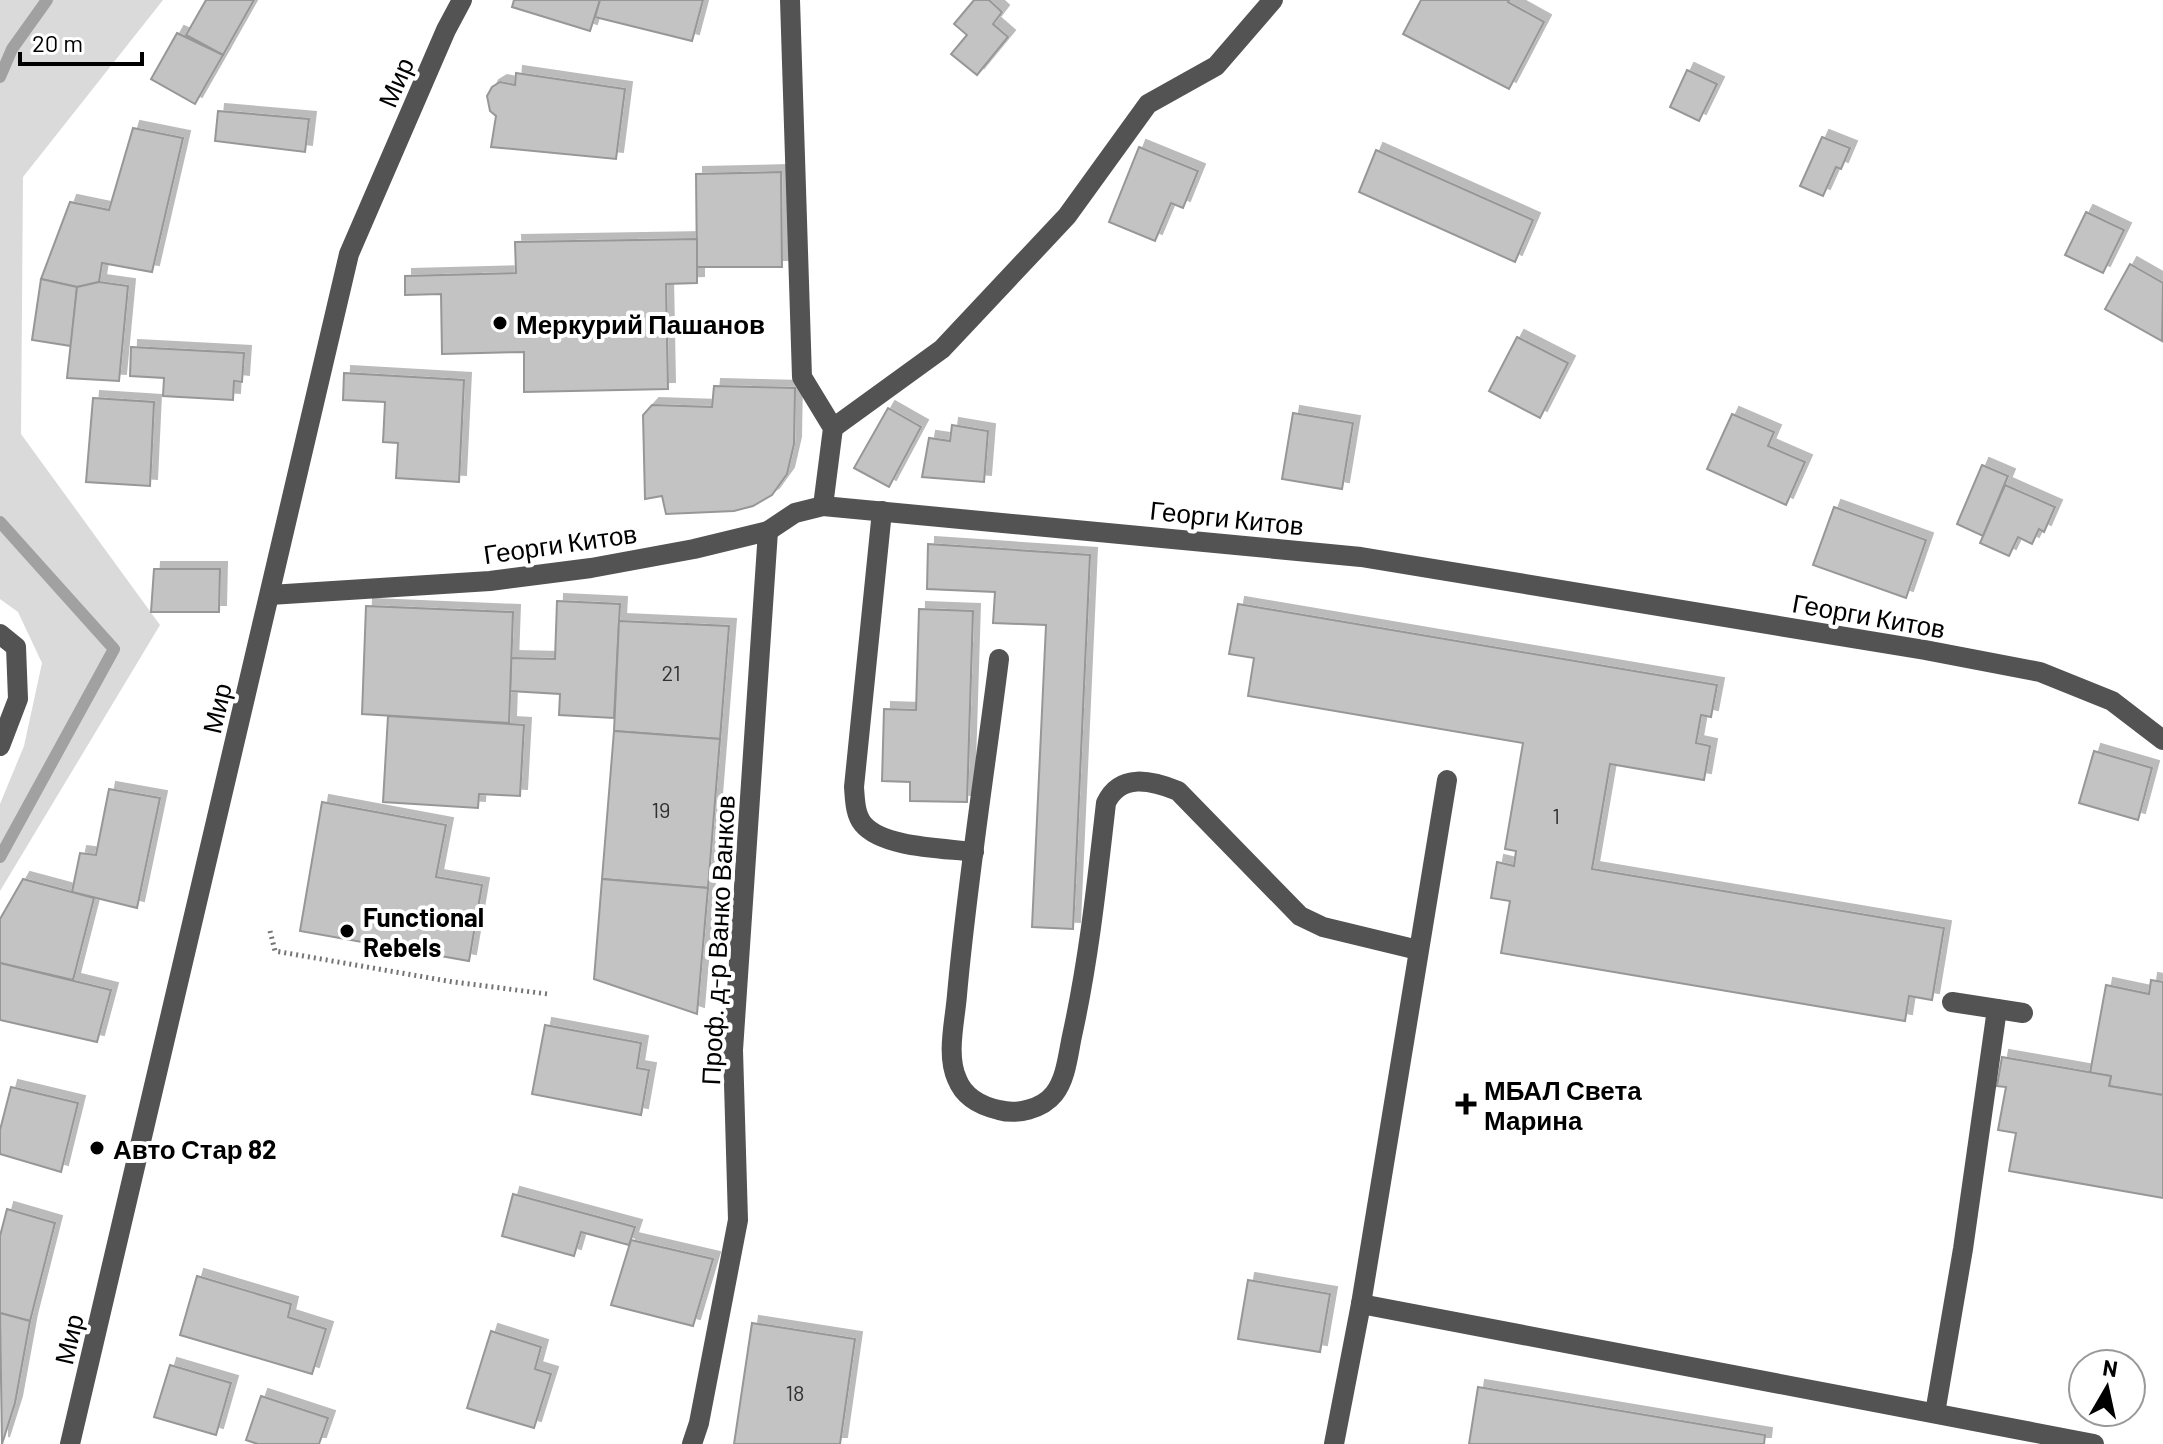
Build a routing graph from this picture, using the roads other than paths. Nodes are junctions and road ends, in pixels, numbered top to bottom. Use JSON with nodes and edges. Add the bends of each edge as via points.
{"nodes":[{"id":1,"x":462,"y":0,"type":"edge"},
{"id":2,"x":790,"y":0,"type":"edge"},
{"id":3,"x":1273,"y":0,"type":"edge"},
{"id":4,"x":833,"y":428,"type":"junction"},
{"id":5,"x":823,"y":506,"type":"junction"},
{"id":6,"x":882,"y":511,"type":"junction"},
{"id":7,"x":768,"y":531,"type":"junction"},
{"id":8,"x":270,"y":595,"type":"junction"},
{"id":9,"x":0,"y":634,"type":"edge"},
{"id":10,"x":999,"y":659,"type":"dead end"},
{"id":11,"x":2163,"y":740,"type":"edge"},
{"id":12,"x":0,"y":746,"type":"edge"},
{"id":13,"x":1447,"y":780,"type":"dead end"},
{"id":14,"x":974,"y":852,"type":"junction"},
{"id":15,"x":1418,"y":950,"type":"junction"},
{"id":16,"x":1952,"y":1002,"type":"dead end"},
{"id":17,"x":1997,"y":1009,"type":"junction"},
{"id":18,"x":2023,"y":1013,"type":"dead end"},
{"id":19,"x":1361,"y":1304,"type":"junction"},
{"id":20,"x":1935,"y":1413,"type":"junction"},
{"id":21,"x":70,"y":1444,"type":"edge"},
{"id":22,"x":692,"y":1444,"type":"edge"},
{"id":23,"x":1334,"y":1444,"type":"edge"},
{"id":24,"x":2094,"y":1444,"type":"edge"}],
"edges":[{"from":1,"to":8,"type":"street","name":"Мир","via":[[349,254]]},
{"from":2,"to":4,"type":"street","via":[[802,377]]},
{"from":3,"to":4,"type":"street","via":[[1216,66],[1148,104],[1067,216],[942,349]]},
{"from":4,"to":5,"type":"street"},
{"from":5,"to":6,"type":"street","name":"Георги Китов"},
{"from":5,"to":7,"type":"street","name":"Георги Китов","via":[[795,513]]},
{"from":6,"to":11,"type":"street","name":"Георги Китов","via":[[1361,557],[1925,650],[2040,672],[2112,701]]},
{"from":6,"to":14,"type":"street","via":[[855,806],[877,835]]},
{"from":7,"to":8,"type":"street","name":"Георги Китов","via":[[591,568]]},
{"from":7,"to":22,"type":"street","name":"Проф. д-р Ванко Ванков","via":[[733,1050],[738,1220]]},
{"from":8,"to":21,"type":"street","name":"Мир"},
{"from":9,"to":12,"type":"street","via":[[16,647],[18,699]]},
{"from":10,"to":14,"type":"street"},
{"from":13,"to":15,"type":"street"},
{"from":14,"to":15,"type":"street","via":[[952,1056],[956,1079],[966,1093],[979,1104],[1002,1111],[1039,1106],[1054,1094],[1063,1076],[1086,974],[1106,803],[1113,789],[1127,782],[1178,791],[1300,916],[1323,927]]},
{"from":15,"to":19,"type":"street"},
{"from":16,"to":17,"type":"street"},
{"from":17,"to":18,"type":"street"},
{"from":17,"to":20,"type":"street"},
{"from":19,"to":20,"type":"street"},
{"from":19,"to":23,"type":"street"},
{"from":20,"to":24,"type":"street"}]}
